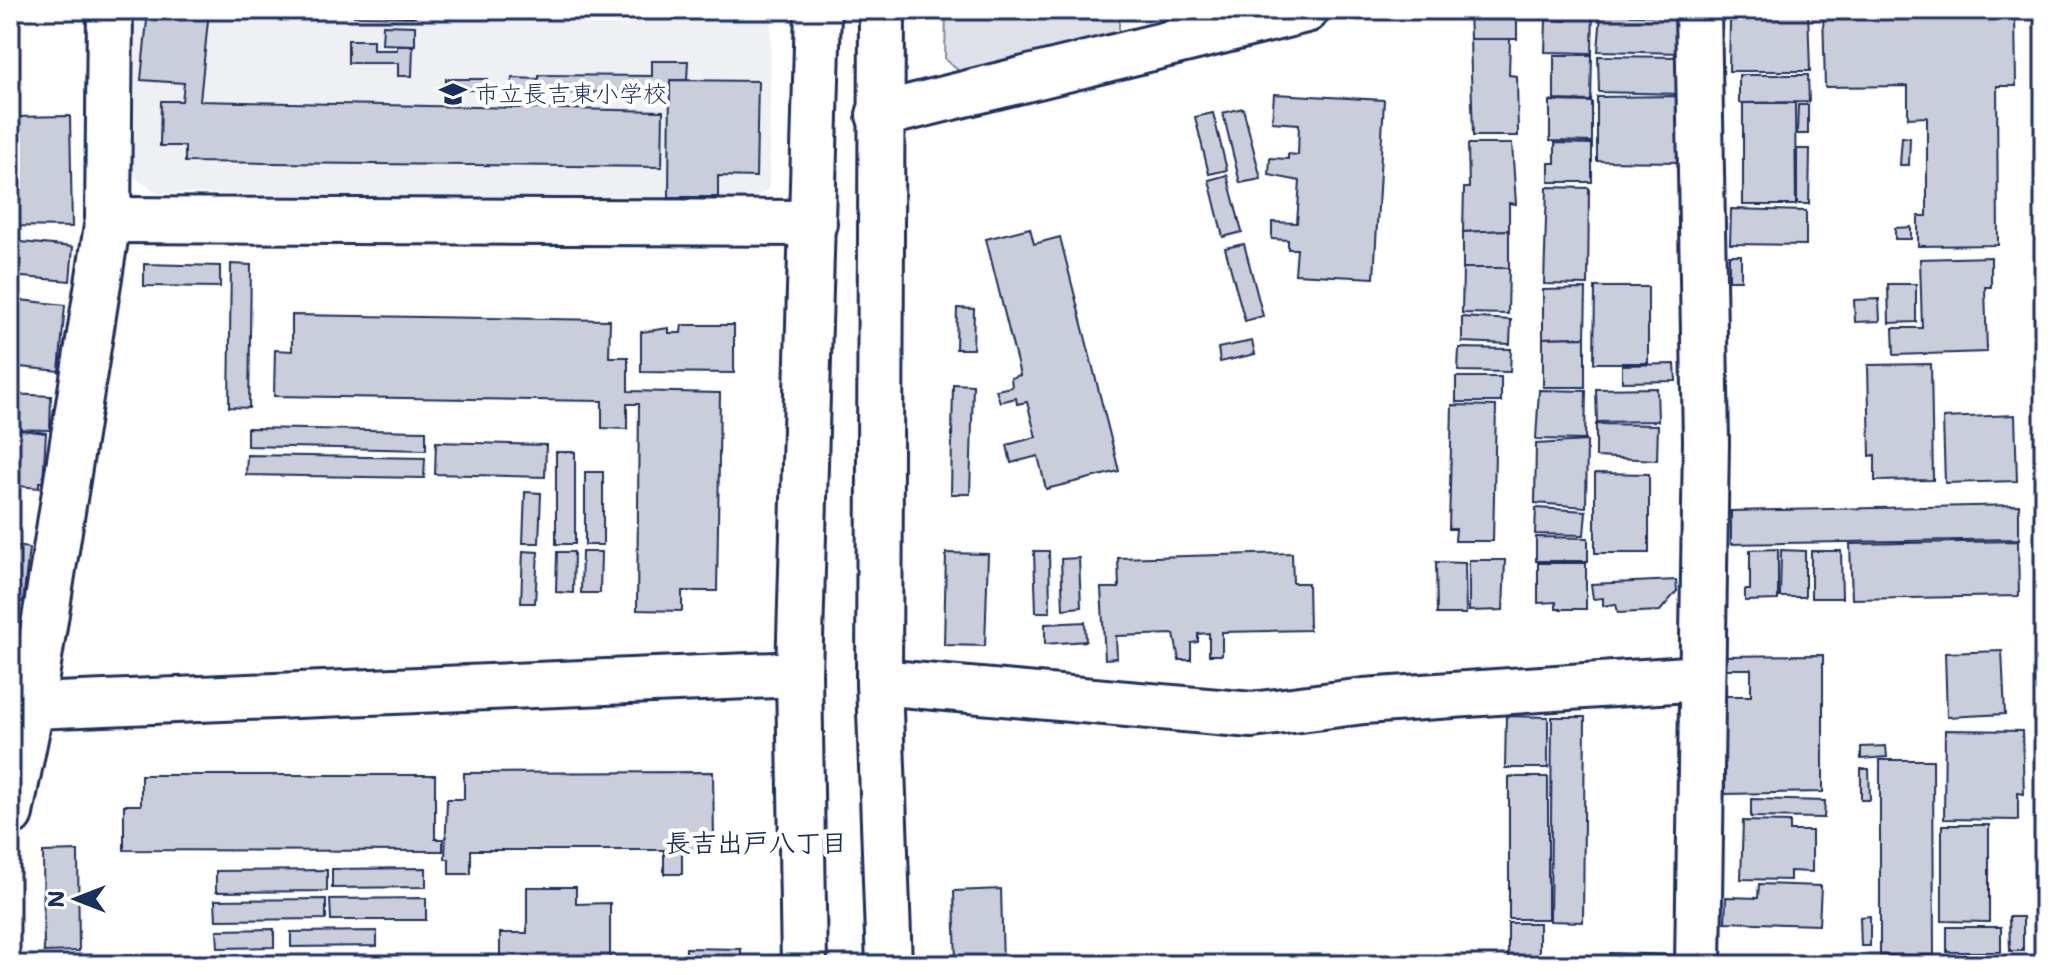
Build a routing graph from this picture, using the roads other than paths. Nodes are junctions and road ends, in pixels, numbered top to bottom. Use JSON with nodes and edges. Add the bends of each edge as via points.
{"nodes":[{"id":1,"x":110,"y":10,"type":"edge"},
{"id":2,"x":818,"y":10,"type":"edge"},
{"id":3,"x":882,"y":10,"type":"edge"},
{"id":4,"x":1306,"y":10,"type":"edge"},
{"id":5,"x":1698,"y":10,"type":"edge"},
{"id":6,"x":879,"y":115,"type":"junction"},
{"id":7,"x":108,"y":220,"type":"junction"},
{"id":8,"x":814,"y":223,"type":"junction"},
{"id":9,"x":799,"y":674,"type":"junction"},
{"id":10,"x":1702,"y":678,"type":"junction"},
{"id":11,"x":879,"y":682,"type":"junction"},
{"id":12,"x":21,"y":707,"type":"edge"},
{"id":13,"x":10,"y":813,"type":"edge"},
{"id":14,"x":804,"y":965,"type":"edge"},
{"id":15,"x":889,"y":965,"type":"edge"},
{"id":16,"x":1698,"y":965,"type":"edge"}],
"edges":[{"from":1,"to":7,"type":"street"},
{"from":2,"to":8,"type":"street"},
{"from":3,"to":6,"type":"street"},
{"from":4,"to":6,"type":"street"},
{"from":5,"to":10,"type":"street","via":[[1706,441]]},
{"from":6,"to":11,"type":"street"},
{"from":7,"to":8,"type":"street"},
{"from":7,"to":12,"type":"street"},
{"from":8,"to":9,"type":"street"},
{"from":9,"to":12,"type":"street"},
{"from":9,"to":14,"type":"street"},
{"from":10,"to":11,"type":"street","via":[[1364,701],[1252,715]]},
{"from":10,"to":16,"type":"street"},
{"from":11,"to":15,"type":"street"},
{"from":12,"to":13,"type":"street"}]}
